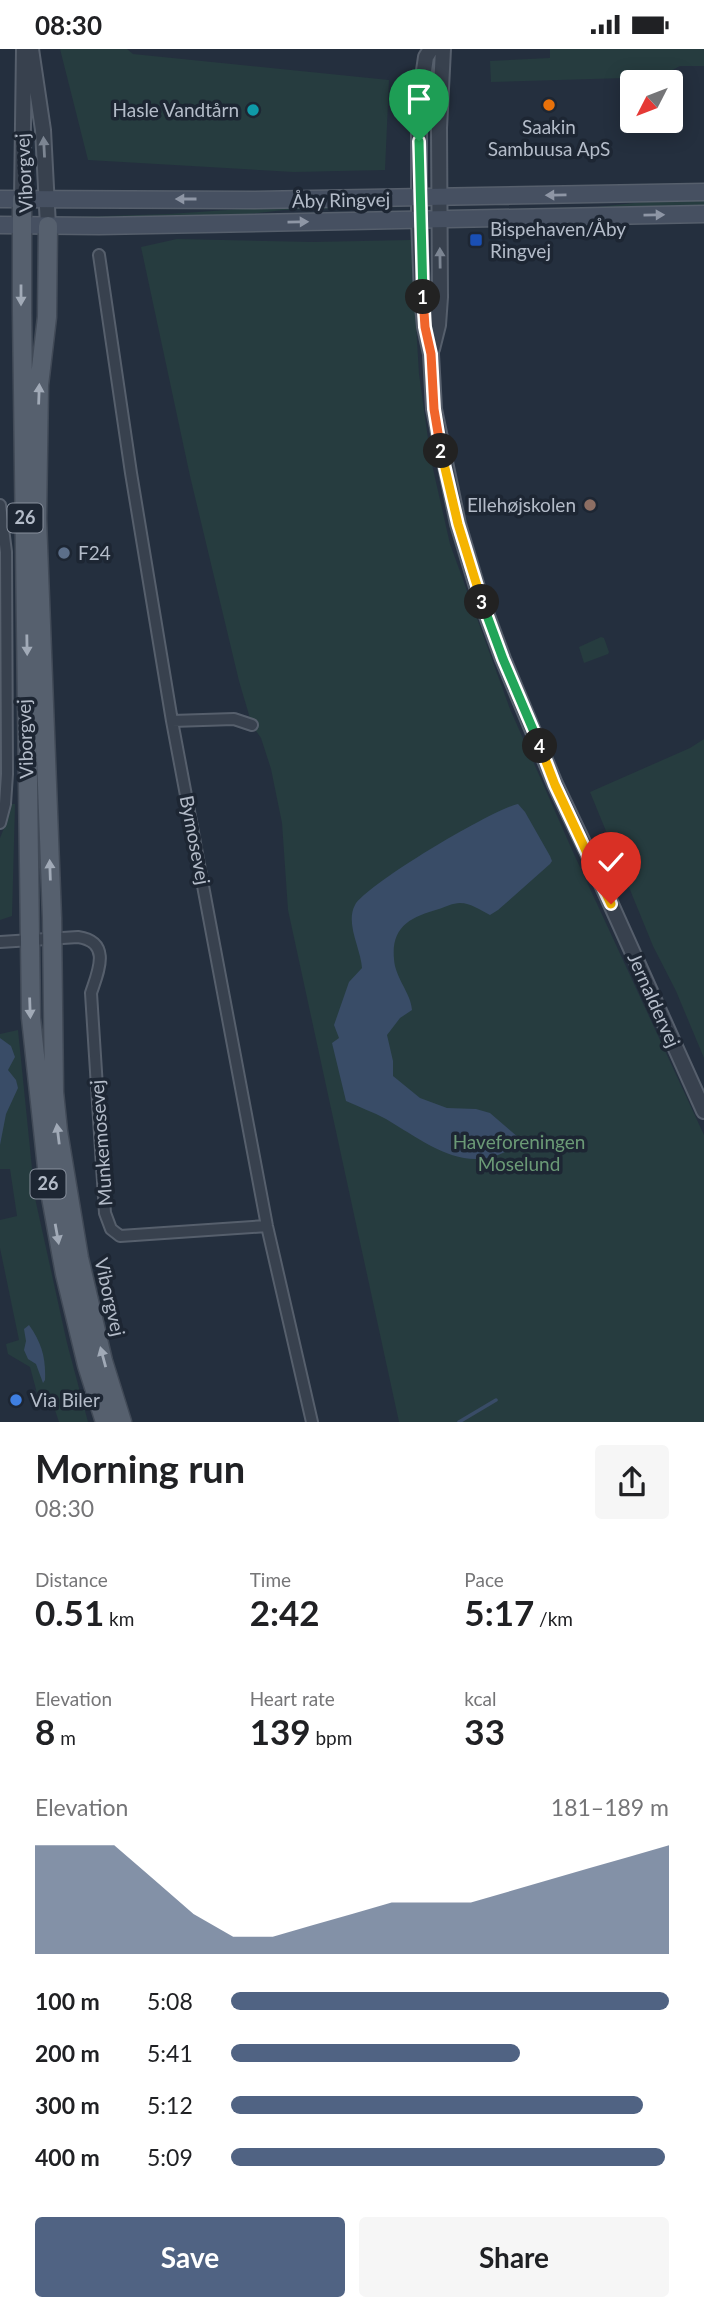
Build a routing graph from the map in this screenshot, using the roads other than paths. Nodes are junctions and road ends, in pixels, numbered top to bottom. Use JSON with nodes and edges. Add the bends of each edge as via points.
{"nodes":[{"id":1,"x":24,"y":49,"type":"edge"},
{"id":2,"x":31,"y":49,"type":"edge"},
{"id":3,"x":431,"y":49,"type":"edge"},
{"id":4,"x":443,"y":49,"type":"edge"},
{"id":5,"x":704,"y":192,"type":"edge"},
{"id":6,"x":439,"y":197,"type":"junction"},
{"id":7,"x":419,"y":198,"type":"junction"},
{"id":8,"x":0,"y":199,"type":"edge"},
{"id":9,"x":22,"y":199,"type":"junction"},
{"id":10,"x":47,"y":199,"type":"junction"},
{"id":11,"x":704,"y":214,"type":"edge"},
{"id":12,"x":419,"y":219,"type":"junction"},
{"id":13,"x":439,"y":219,"type":"junction"},
{"id":14,"x":0,"y":225,"type":"edge"},
{"id":15,"x":48,"y":226,"type":"junction"},
{"id":16,"x":21,"y":227,"type":"junction"},
{"id":17,"x":99,"y":255,"type":"dead end"},
{"id":18,"x":431,"y":354,"type":"junction"},
{"id":19,"x":0,"y":505,"type":"edge"},
{"id":20,"x":172,"y":721,"type":"junction"},
{"id":21,"x":252,"y":725,"type":"dead end"},
{"id":22,"x":0,"y":823,"type":"edge"},
{"id":23,"x":52,"y":938,"type":"junction"},
{"id":24,"x":29,"y":940,"type":"junction"},
{"id":25,"x":0,"y":942,"type":"edge"},
{"id":26,"x":704,"y":1111,"type":"edge"},
{"id":27,"x":267,"y":1226,"type":"junction"},
{"id":28,"x":105,"y":1422,"type":"edge"},
{"id":29,"x":122,"y":1422,"type":"edge"},
{"id":30,"x":312,"y":1422,"type":"edge"}],
"edges":[{"from":1,"to":9,"type":"street","name":"Viborgvej"},
{"from":10,"to":2,"type":"street","name":"Viborgvej","one_way":true},
{"from":3,"to":7,"type":"street","name":"Jernaldervej","via":[[419,104]]},
{"from":4,"to":6,"type":"street","name":"Jernaldervej"},
{"from":5,"to":6,"type":"main road","name":"Åby Ringvej","one_way":true},
{"from":6,"to":7,"type":"main road","name":"Åby Ringvej"},
{"from":6,"to":13,"type":"street","name":"Jernaldervej"},
{"from":7,"to":10,"type":"main road","name":"Åby Ringvej","one_way":true},
{"from":7,"to":12,"type":"street","name":"Jernaldervej"},
{"from":8,"to":9,"type":"main road","name":"Åby Ringvej"},
{"from":9,"to":10,"type":"main road","name":"Åby Ringvej"},
{"from":9,"to":16,"type":"main road","name":"Viborgvej","number":"26"},
{"from":10,"to":15,"type":"street","name":"Viborgvej"},
{"from":13,"to":11,"type":"main road","name":"Åby Ringvej","one_way":true},
{"from":12,"to":13,"type":"main road","name":"Åby Ringvej"},
{"from":15,"to":12,"type":"main road","name":"Åby Ringvej","one_way":true},
{"from":12,"to":18,"type":"street","name":"Jernaldervej","via":[[425,327]]},
{"from":18,"to":13,"type":"street","name":"Jernaldervej","one_way":true,"via":[[440,297]]},
{"from":14,"to":16,"type":"main road","name":"Åby Ringvej"},
{"from":15,"to":16,"type":"main road","name":"Åby Ringvej"},
{"from":23,"to":15,"type":"main road","name":"Viborgvej","number":"26","one_way":true,"via":[[37,507]]},
{"from":16,"to":24,"type":"main road","name":"Viborgvej","number":"26","one_way":true},
{"from":17,"to":20,"type":"street","name":"Bymosevej"},
{"from":18,"to":26,"type":"street","name":"Jernaldervej","via":[[434,409],[458,524],[499,650],[539,743],[570,797],[587,851]]},
{"from":19,"to":22,"type":"street","via":[[6,552],[7,774]]},
{"from":20,"to":21,"type":"street","via":[[234,719]]},
{"from":20,"to":27,"type":"street","name":"Bymosevej"},
{"from":23,"to":24,"type":"street"},
{"from":23,"to":27,"type":"street","name":"Munkemosevej","via":[[85,938],[101,958],[91,993],[105,1213],[111,1229],[120,1236]]},
{"from":29,"to":23,"type":"main road","name":"Viborgvej","number":"26","one_way":true,"via":[[79,1258],[61,1155],[54,1092]]},
{"from":24,"to":25,"type":"street"},
{"from":24,"to":28,"type":"main road","name":"Viborgvej","number":"26","one_way":true,"via":[[31,1019],[49,1186],[65,1274]]},
{"from":27,"to":30,"type":"street","name":"Bymosevej"}]}
